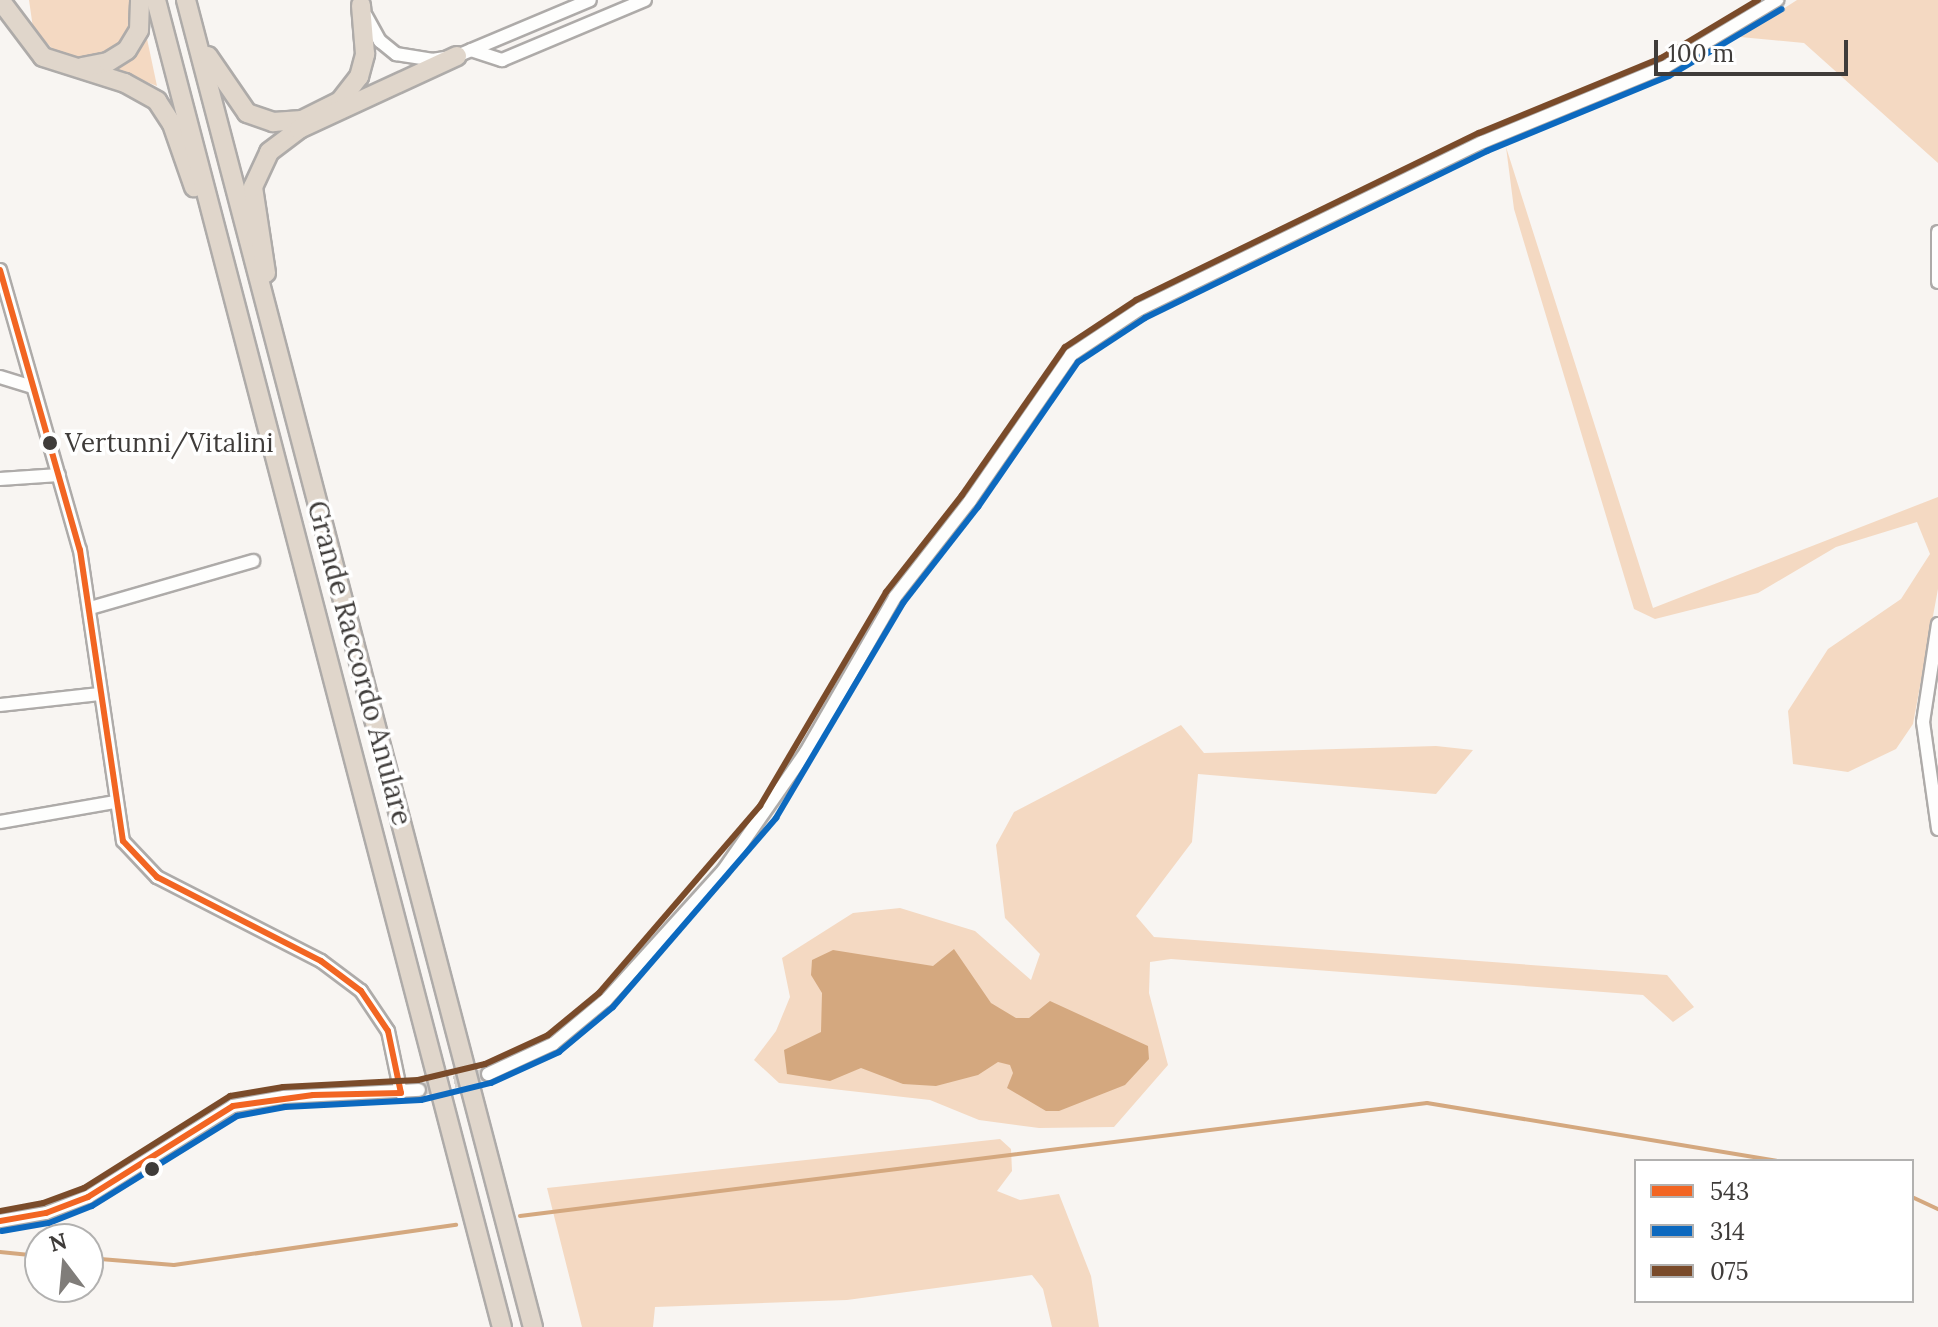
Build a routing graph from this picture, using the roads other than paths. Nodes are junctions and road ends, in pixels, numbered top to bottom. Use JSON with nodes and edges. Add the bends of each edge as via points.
{"nodes":[{"id":1,"x":0,"y":0,"type":"edge"},
{"id":2,"x":18,"y":0,"type":"edge"},
{"id":3,"x":140,"y":0,"type":"edge"},
{"id":4,"x":156,"y":0,"type":"edge"},
{"id":5,"x":186,"y":0,"type":"edge"},
{"id":6,"x":645,"y":0,"type":"edge"},
{"id":7,"x":1777,"y":0,"type":"edge"},
{"id":8,"x":585,"y":1,"type":"edge"},
{"id":9,"x":360,"y":3,"type":"edge"},
{"id":10,"x":31,"y":45,"type":"junction"},
{"id":11,"x":464,"y":53,"type":"junction"},
{"id":12,"x":75,"y":67,"type":"junction"},
{"id":13,"x":1938,"y":232,"type":"edge"},
{"id":14,"x":0,"y":270,"type":"edge"},
{"id":15,"x":225,"y":271,"type":"junction"},
{"id":16,"x":1938,"y":282,"type":"edge"},
{"id":17,"x":275,"y":344,"type":"junction"},
{"id":18,"x":0,"y":377,"type":"edge"},
{"id":19,"x":33,"y":387,"type":"junction"},
{"id":20,"x":59,"y":475,"type":"junction"},
{"id":21,"x":0,"y":479,"type":"edge"},
{"id":22,"x":253,"y":561,"type":"dead end"},
{"id":23,"x":90,"y":608,"type":"junction"},
{"id":24,"x":1938,"y":624,"type":"edge"},
{"id":25,"x":100,"y":694,"type":"junction"},
{"id":26,"x":0,"y":705,"type":"edge"},
{"id":27,"x":115,"y":802,"type":"junction"},
{"id":28,"x":0,"y":822,"type":"edge"},
{"id":29,"x":1938,"y":829,"type":"edge"},
{"id":30,"x":488,"y":1074,"type":"tunnel mouth"},
{"id":31,"x":419,"y":1090,"type":"tunnel mouth"},
{"id":32,"x":401,"y":1093,"type":"junction"},
{"id":33,"x":0,"y":1221,"type":"edge"},
{"id":34,"x":502,"y":1327,"type":"edge"},
{"id":35,"x":533,"y":1327,"type":"edge"}],
"edges":[{"from":1,"to":10,"type":"highway"},
{"from":2,"to":10,"type":"highway"},
{"from":3,"to":12,"type":"highway","via":[[139,30],[127,50],[101,65]]},
{"from":4,"to":15,"type":"highway","name":"Grande Raccordo Anulare"},
{"from":5,"to":9,"type":"highway","via":[[206,53],[236,104],[252,116],[283,122],[329,109],[355,85],[365,54]]},
{"from":5,"to":17,"type":"highway","name":"Grande Raccordo Anulare"},
{"from":6,"to":11,"type":"street","via":[[502,60]]},
{"from":7,"to":30,"type":"street","via":[[1665,67],[1483,142],[1140,309],[1071,355],[970,501],[895,597],[799,764],[723,871],[606,1000],[553,1044]]},
{"from":8,"to":11,"type":"street"},
{"from":9,"to":11,"type":"street","via":[[380,41],[396,54],[418,61]]},
{"from":10,"to":12,"type":"highway","via":[[43,57]]},
{"from":11,"to":17,"type":"highway","via":[[299,129],[262,162],[253,187]]},
{"from":12,"to":15,"type":"highway","via":[[134,87],[165,110]]},
{"from":13,"to":16,"type":"street"},
{"from":14,"to":19,"type":"street"},
{"from":15,"to":34,"type":"highway","name":"Grande Raccordo Anulare"},
{"from":17,"to":35,"type":"highway","name":"Grande Raccordo Anulare"},
{"from":18,"to":19,"type":"street"},
{"from":19,"to":20,"type":"street"},
{"from":20,"to":21,"type":"street"},
{"from":20,"to":23,"type":"street"},
{"from":22,"to":23,"type":"street"},
{"from":23,"to":25,"type":"street"},
{"from":24,"to":29,"type":"street","via":[[1923,722]]},
{"from":25,"to":26,"type":"street"},
{"from":25,"to":27,"type":"street"},
{"from":27,"to":28,"type":"street"},
{"from":27,"to":32,"type":"street","via":[[123,841],[157,877],[333,968],[361,991],[388,1031]]},
{"from":31,"to":32,"type":"street"},
{"from":32,"to":33,"type":"street","via":[[313,1095],[233,1106],[88,1197],[46,1213]]}]}
